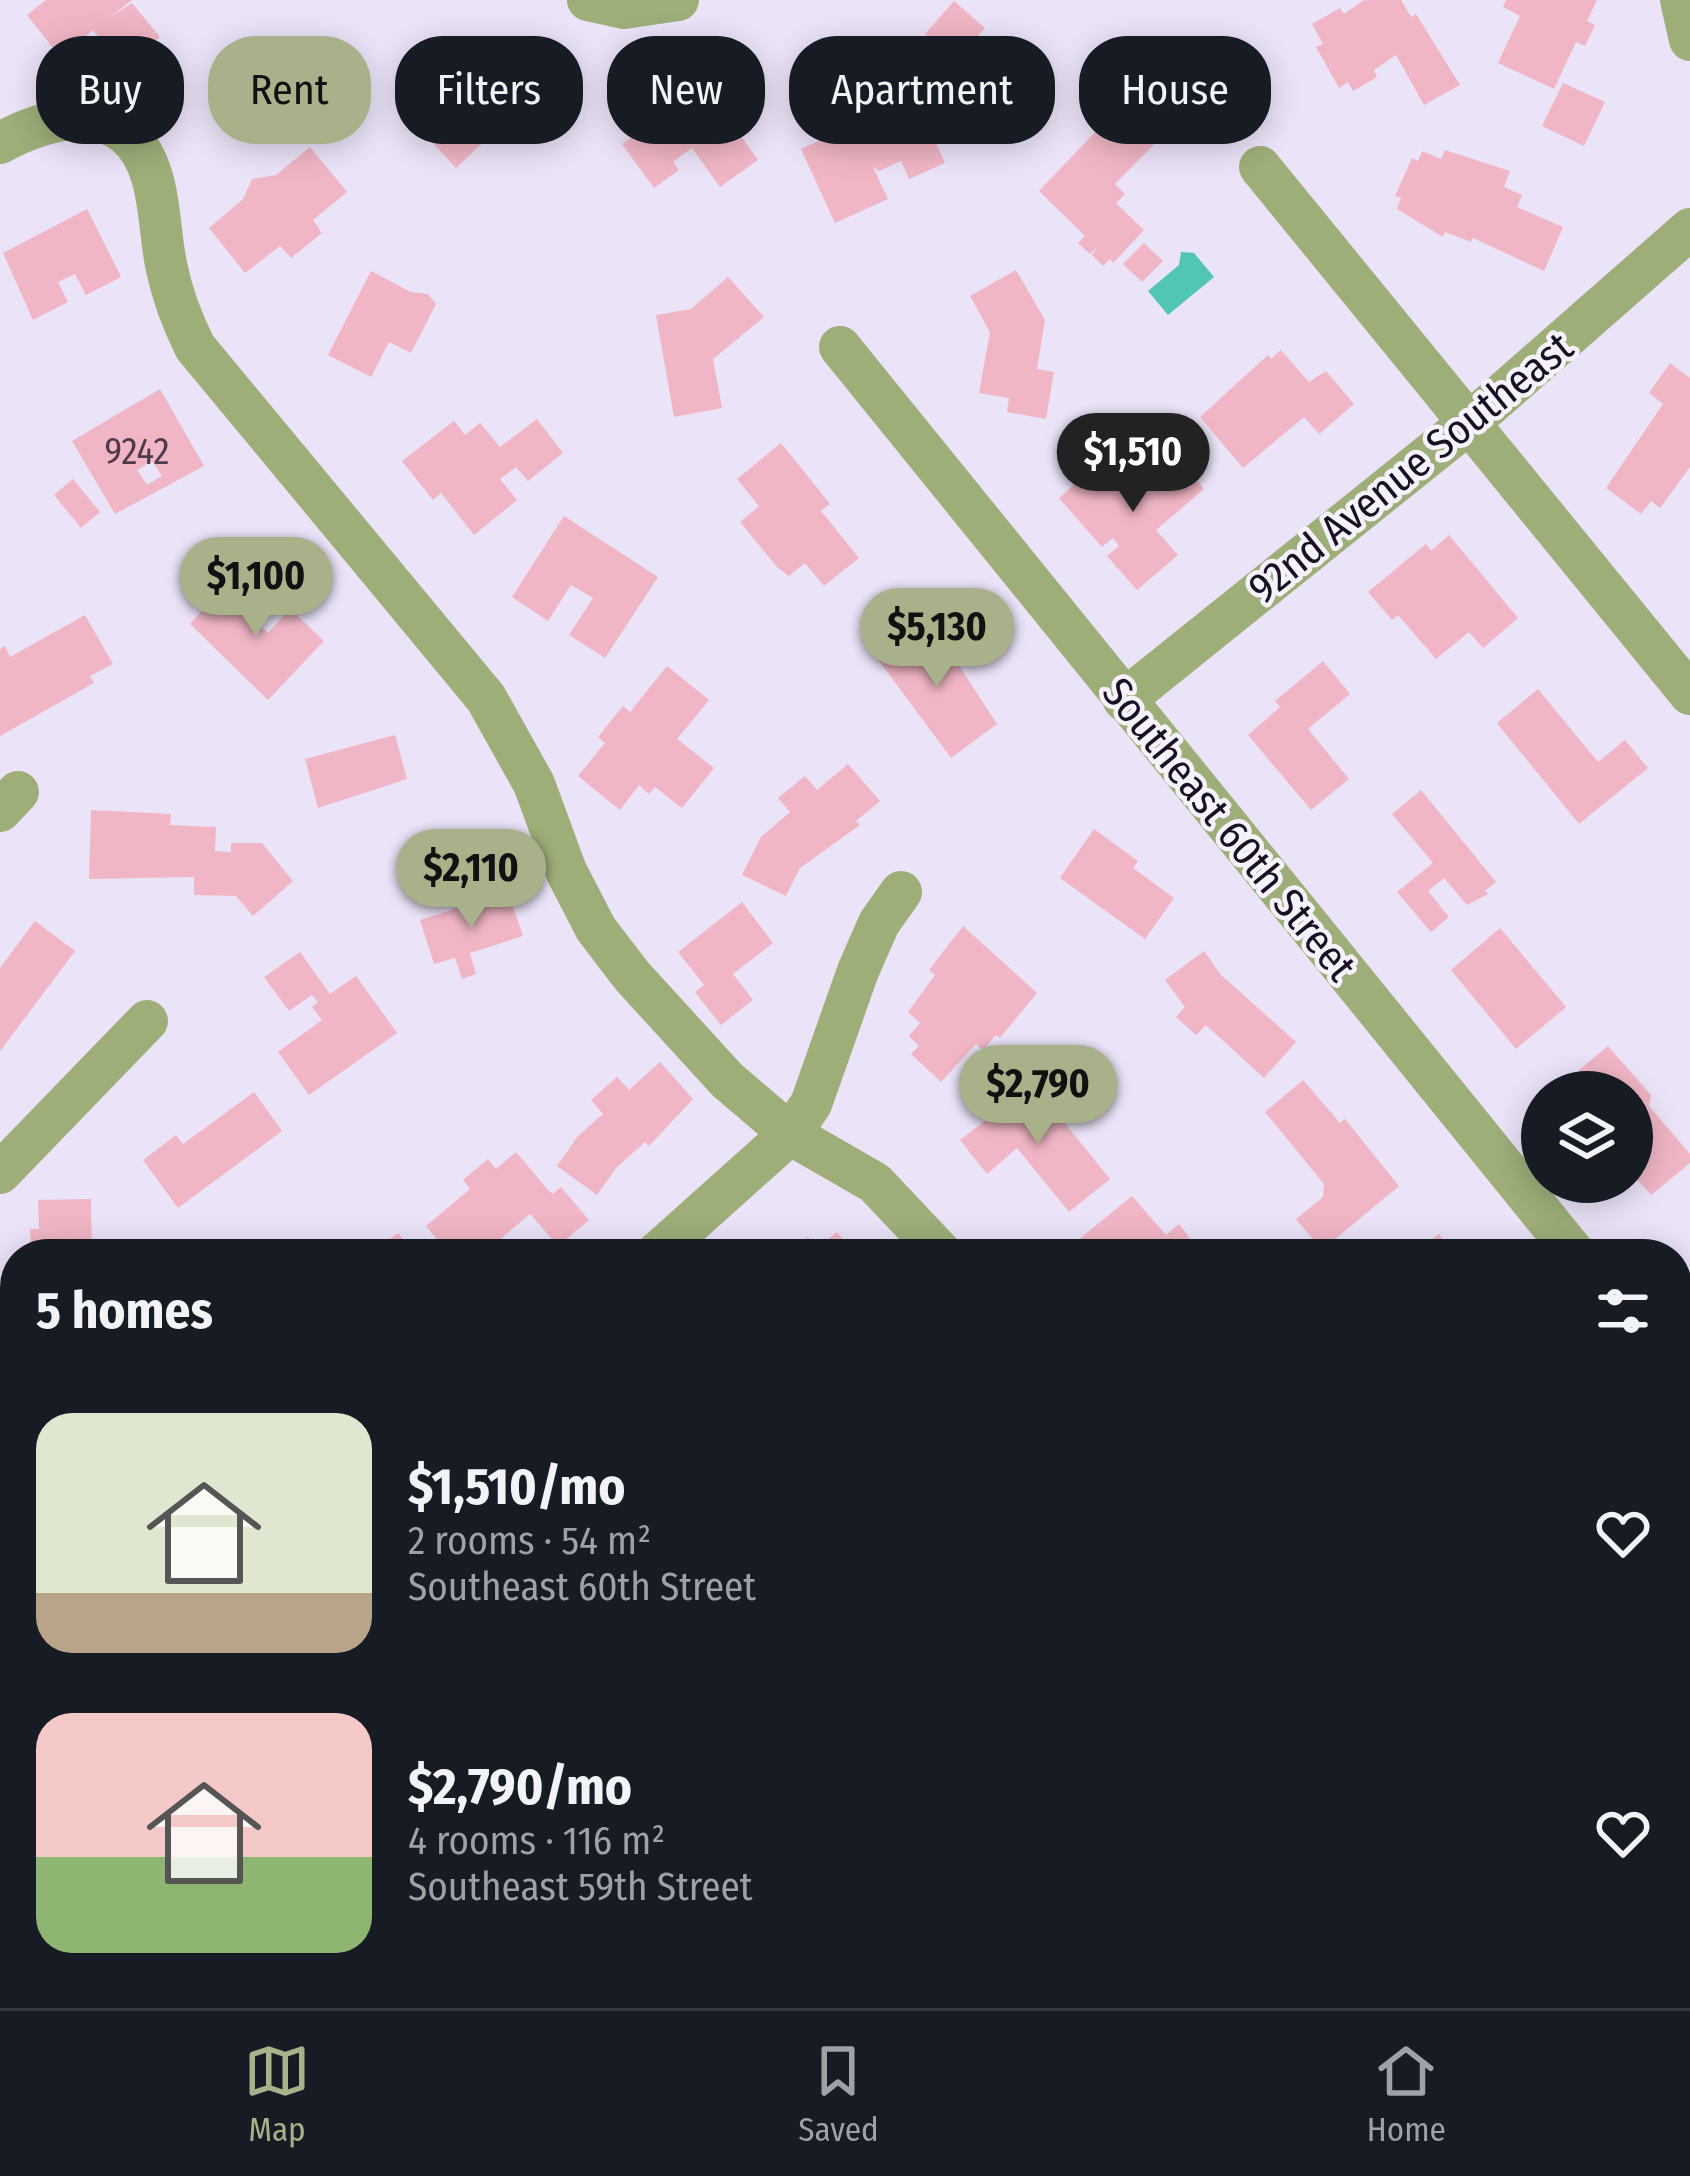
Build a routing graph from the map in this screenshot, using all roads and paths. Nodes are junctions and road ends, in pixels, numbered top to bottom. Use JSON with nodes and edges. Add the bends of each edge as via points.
{"nodes":[{"id":1,"x":588,"y":0,"type":"edge"},
{"id":2,"x":678,"y":0,"type":"edge"},
{"id":3,"x":1681,"y":0,"type":"edge"},
{"id":4,"x":1690,"y":40,"type":"edge"},
{"id":5,"x":0,"y":143,"type":"edge"},
{"id":6,"x":1260,"y":167,"type":"dead end"},
{"id":7,"x":1690,"y":229,"type":"edge"},
{"id":8,"x":840,"y":347,"type":"dead end"},
{"id":9,"x":1469,"y":423,"type":"junction"},
{"id":10,"x":1690,"y":694,"type":"edge"},
{"id":11,"x":1124,"y":700,"type":"junction"},
{"id":12,"x":901,"y":892,"type":"dead end"},
{"id":13,"x":147,"y":1021,"type":"dead end"},
{"id":14,"x":790,"y":1135,"type":"junction"},
{"id":15,"x":0,"y":1172,"type":"edge"},
{"id":16,"x":673,"y":1239,"type":"edge"},
{"id":17,"x":928,"y":1239,"type":"edge"},
{"id":18,"x":1563,"y":1239,"type":"edge"}],
"edges":[{"from":1,"to":2,"type":"street","via":[[624,8]]},
{"from":3,"to":4,"type":"street"},
{"from":5,"to":14,"type":"street","via":[[72,116],[108,123],[133,142],[151,174],[165,264],[195,347],[486,698],[534,784],[566,871],[632,976]]},
{"from":6,"to":9,"type":"street"},
{"from":7,"to":9,"type":"street","name":"92nd Avenue Southeast"},
{"from":8,"to":11,"type":"street","name":"Southeast 60th Street"},
{"from":9,"to":10,"type":"street"},
{"from":9,"to":11,"type":"street","name":"92nd Avenue Southeast"},
{"from":11,"to":18,"type":"street","name":"Southeast 60th Street"},
{"from":12,"to":14,"type":"street","via":[[879,923],[811,1104]]},
{"from":13,"to":15,"type":"street"},
{"from":14,"to":16,"type":"street"},
{"from":14,"to":17,"type":"street","via":[[875,1183]]}]}
